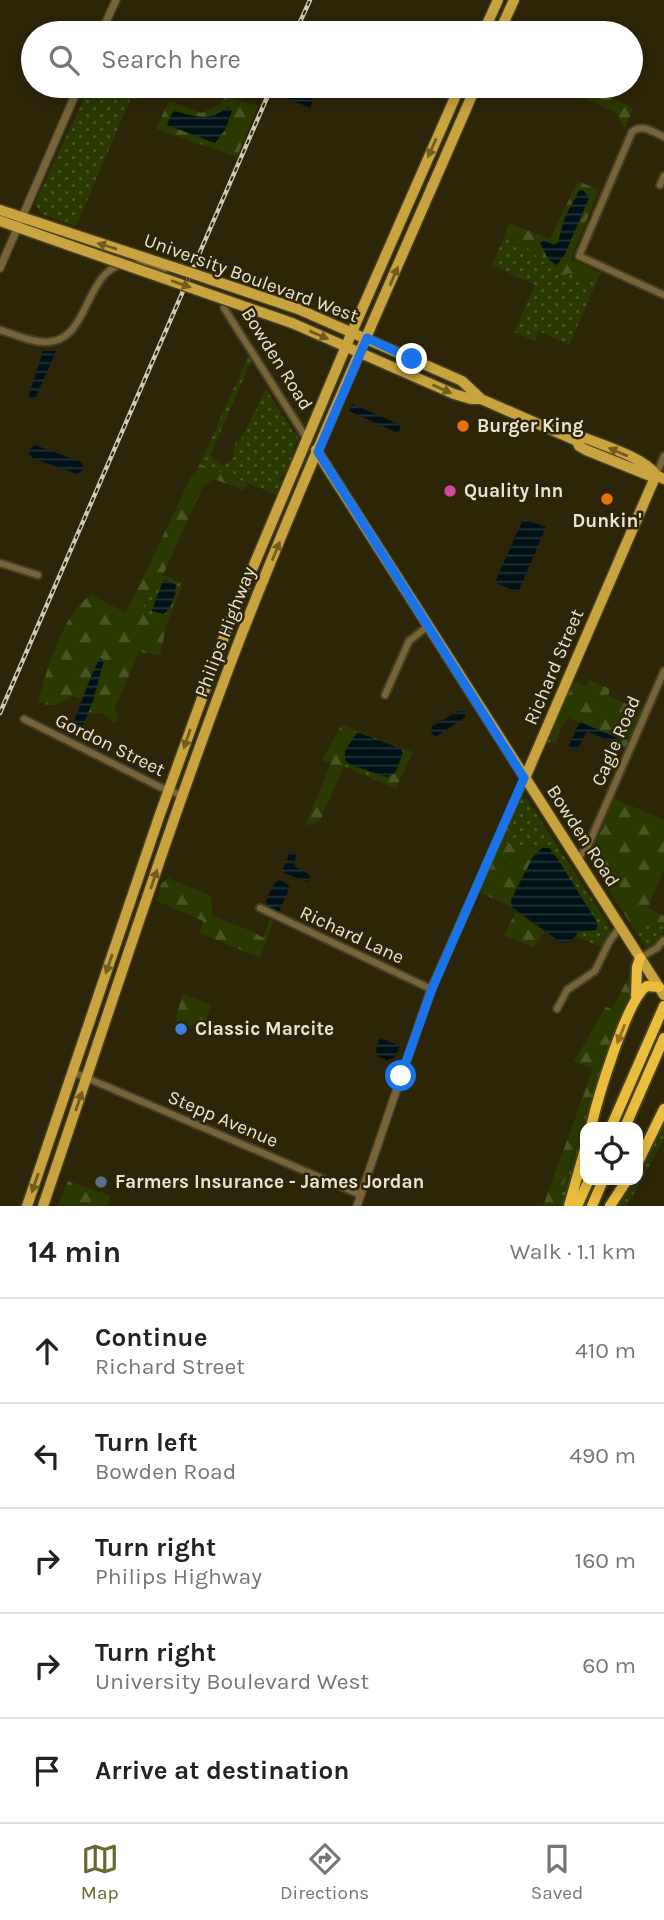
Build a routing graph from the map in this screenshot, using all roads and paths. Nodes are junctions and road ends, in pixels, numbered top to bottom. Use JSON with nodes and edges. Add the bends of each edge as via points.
{"nodes":[{"id":1,"x":116,"y":0,"type":"edge"},
{"id":2,"x":498,"y":0,"type":"edge"},
{"id":3,"x":514,"y":0,"type":"edge"},
{"id":4,"x":106,"y":21,"type":"edge"},
{"id":5,"x":488,"y":21,"type":"edge"},
{"id":6,"x":504,"y":21,"type":"edge"},
{"id":7,"x":74,"y":98,"type":"edge"},
{"id":8,"x":455,"y":98,"type":"edge"},
{"id":9,"x":471,"y":98,"type":"edge"},
{"id":10,"x":664,"y":137,"type":"edge"},
{"id":11,"x":664,"y":176,"type":"edge"},
{"id":12,"x":660,"y":185,"type":"dead end"},
{"id":13,"x":0,"y":211,"type":"edge"},
{"id":14,"x":0,"y":221,"type":"edge"},
{"id":15,"x":20,"y":222,"type":"junction"},
{"id":16,"x":73,"y":241,"type":"junction"},
{"id":17,"x":0,"y":268,"type":"edge"},
{"id":18,"x":164,"y":271,"type":"dead end"},
{"id":19,"x":664,"y":295,"type":"edge"},
{"id":20,"x":223,"y":308,"type":"dead end"},
{"id":21,"x":0,"y":330,"type":"edge"},
{"id":22,"x":352,"y":332,"type":"junction"},
{"id":23,"x":367,"y":338,"type":"junction"},
{"id":24,"x":346,"y":346,"type":"junction"},
{"id":25,"x":360,"y":353,"type":"junction"},
{"id":26,"x":481,"y":399,"type":"junction"},
{"id":27,"x":307,"y":439,"type":"junction"},
{"id":28,"x":318,"y":452,"type":"junction"},
{"id":29,"x":664,"y":456,"type":"edge"},
{"id":30,"x":660,"y":477,"type":"edge"},
{"id":31,"x":0,"y":563,"type":"edge"},
{"id":32,"x":38,"y":575,"type":"dead end"},
{"id":33,"x":428,"y":626,"type":"junction"},
{"id":34,"x":227,"y":629,"type":"junction"},
{"id":35,"x":242,"y":635,"type":"junction"},
{"id":36,"x":664,"y":671,"type":"edge"},
{"id":37,"x":385,"y":695,"type":"dead end"},
{"id":38,"x":24,"y":719,"type":"dead end"},
{"id":39,"x":524,"y":778,"type":"junction"},
{"id":40,"x":169,"y":790,"type":"junction"},
{"id":41,"x":183,"y":796,"type":"junction"},
{"id":42,"x":577,"y":859,"type":"junction"},
{"id":43,"x":260,"y":908,"type":"dead end"},
{"id":44,"x":128,"y":910,"type":"junction"},
{"id":45,"x":142,"y":915,"type":"junction"},
{"id":46,"x":621,"y":927,"type":"junction"},
{"id":47,"x":118,"y":939,"type":"junction"},
{"id":48,"x":664,"y":940,"type":"edge"},
{"id":49,"x":132,"y":943,"type":"junction"},
{"id":50,"x":640,"y":958,"type":"junction"},
{"id":51,"x":432,"y":989,"type":"junction"},
{"id":52,"x":662,"y":991,"type":"edge"},
{"id":53,"x":635,"y":1000,"type":"junction"},
{"id":54,"x":664,"y":1006,"type":"edge"},
{"id":55,"x":557,"y":1009,"type":"dead end"},
{"id":56,"x":663,"y":1039,"type":"edge"},
{"id":57,"x":81,"y":1046,"type":"junction"},
{"id":58,"x":96,"y":1051,"type":"junction"},
{"id":59,"x":73,"y":1072,"type":"junction"},
{"id":60,"x":87,"y":1077,"type":"junction"},
{"id":61,"x":664,"y":1109,"type":"edge"},
{"id":62,"x":592,"y":1122,"type":"edge"},
{"id":63,"x":613,"y":1122,"type":"edge"},
{"id":64,"x":627,"y":1122,"type":"edge"},
{"id":65,"x":643,"y":1152,"type":"edge"},
{"id":66,"x":44,"y":1157,"type":"junction"},
{"id":67,"x":58,"y":1162,"type":"junction"},
{"id":68,"x":580,"y":1167,"type":"edge"},
{"id":69,"x":587,"y":1185,"type":"edge"},
{"id":70,"x":601,"y":1185,"type":"edge"},
{"id":71,"x":624,"y":1185,"type":"edge"},
{"id":72,"x":361,"y":1195,"type":"junction"},
{"id":73,"x":27,"y":1206,"type":"edge"},
{"id":74,"x":43,"y":1206,"type":"edge"},
{"id":75,"x":357,"y":1206,"type":"edge"},
{"id":76,"x":569,"y":1206,"type":"edge"},
{"id":77,"x":578,"y":1206,"type":"edge"},
{"id":78,"x":592,"y":1206,"type":"edge"},
{"id":79,"x":610,"y":1206,"type":"edge"}],
"edges":[{"from":1,"to":4,"type":"street"},
{"from":2,"to":5,"type":"main road"},
{"from":3,"to":6,"type":"main road"},
{"from":7,"to":15,"type":"street"},
{"from":8,"to":22,"type":"main road","name":"Philips Highway","one_way":true},
{"from":23,"to":9,"type":"main road","name":"Philips Highway","one_way":true},
{"from":10,"to":19,"type":"street","via":[[640,127],[632,132],[579,256]]},
{"from":11,"to":12,"type":"street"},
{"from":13,"to":15,"type":"main road","name":"University Boulevard West"},
{"from":14,"to":15,"type":"main road","name":"University Boulevard West"},
{"from":15,"to":16,"type":"main road","name":"University Boulevard West"},
{"from":15,"to":17,"type":"street"},
{"from":22,"to":16,"type":"main road","name":"University Boulevard West","one_way":true,"bridge":true,"via":[[197,275]]},
{"from":16,"to":24,"type":"main road","name":"University Boulevard West","one_way":true,"bridge":true},
{"from":18,"to":21,"type":"street","via":[[129,264],[109,272],[94,286],[75,327],[58,340],[41,342]]},
{"from":20,"to":27,"type":"street","name":"Bowden Road"},
{"from":22,"to":23,"type":"main road","name":"University Boulevard West"},
{"from":22,"to":24,"type":"main road","name":"Philips Highway"},
{"from":23,"to":25,"type":"main road","name":"Philips Highway"},
{"from":23,"to":26,"type":"main road","name":"University Boulevard West","via":[[462,381]]},
{"from":24,"to":25,"type":"main road","name":"University Boulevard West"},
{"from":24,"to":27,"type":"main road","name":"Philips Highway"},
{"from":25,"to":26,"type":"main road","name":"University Boulevard West","one_way":true,"via":[[454,394]]},
{"from":25,"to":28,"type":"main road","name":"Philips Highway"},
{"from":26,"to":30,"type":"main road","name":"University Boulevard West","via":[[577,441],[586,450]]},
{"from":27,"to":28,"type":"main road","name":"Bowden Road"},
{"from":27,"to":34,"type":"main road","name":"Philips Highway"},
{"from":28,"to":33,"type":"main road","name":"Bowden Road"},
{"from":35,"to":28,"type":"main road","name":"Philips Highway","one_way":true},
{"from":29,"to":30,"type":"street","name":"Richard Street"},
{"from":30,"to":39,"type":"main road","name":"Richard Street"},
{"from":31,"to":32,"type":"street"},
{"from":33,"to":37,"type":"street","via":[[409,641]]},
{"from":33,"to":39,"type":"main road","name":"Bowden Road"},
{"from":34,"to":35,"type":"main road"},
{"from":34,"to":40,"type":"main road","name":"Philips Highway","one_way":true},
{"from":35,"to":41,"type":"main road","name":"Philips Highway"},
{"from":36,"to":42,"type":"street","name":"Cagle Road","via":[[586,849]]},
{"from":38,"to":40,"type":"street","name":"Gordon Street"},
{"from":39,"to":42,"type":"main road","name":"Bowden Road"},
{"from":39,"to":51,"type":"street","name":"Richard Street"},
{"from":40,"to":41,"type":"street","name":"Gordon Street"},
{"from":40,"to":44,"type":"main road","name":"Philips Highway"},
{"from":45,"to":41,"type":"main road","name":"Philips Highway","one_way":true},
{"from":42,"to":46,"type":"main road","name":"Bowden Road"},
{"from":43,"to":51,"type":"street","name":"Richard Lane"},
{"from":44,"to":45,"type":"main road"},
{"from":44,"to":47,"type":"main road","name":"Philips Highway"},
{"from":45,"to":49,"type":"main road","name":"Philips Highway"},
{"from":46,"to":50,"type":"main road","name":"Bowden Road"},
{"from":46,"to":55,"type":"street","via":[[595,971],[567,990]]},
{"from":47,"to":49,"type":"main road"},
{"from":47,"to":57,"type":"main road","name":"Philips Highway","one_way":true},
{"from":48,"to":50,"type":"street"},
{"from":49,"to":58,"type":"main road","name":"Philips Highway"},
{"from":50,"to":52,"type":"main road","name":"Bowden Road"},
{"from":50,"to":53,"type":"highway"},
{"from":51,"to":72,"type":"street","name":"Richard Street"},
{"from":52,"to":53,"type":"highway","via":[[647,986]]},
{"from":53,"to":62,"type":"highway","one_way":true,"via":[[606,1072]]},
{"from":54,"to":63,"type":"highway"},
{"from":56,"to":64,"type":"highway"},
{"from":57,"to":58,"type":"main road"},
{"from":57,"to":59,"type":"main road","name":"Philips Highway"},
{"from":58,"to":60,"type":"main road","name":"Philips Highway"},
{"from":59,"to":60,"type":"street","name":"Stepp Avenue"},
{"from":59,"to":66,"type":"main road","name":"Philips Highway"},
{"from":67,"to":60,"type":"main road","name":"Philips Highway","one_way":true},
{"from":60,"to":72,"type":"street","name":"Stepp Avenue"},
{"from":61,"to":65,"type":"highway"},
{"from":66,"to":67,"type":"main road"},
{"from":66,"to":73,"type":"main road","name":"Philips Highway","one_way":true},
{"from":67,"to":74,"type":"main road","name":"Philips Highway"},
{"from":68,"to":76,"type":"highway"},
{"from":69,"to":77,"type":"highway"},
{"from":70,"to":78,"type":"highway"},
{"from":71,"to":79,"type":"highway"},
{"from":72,"to":75,"type":"street","name":"Richard Street"}]}
